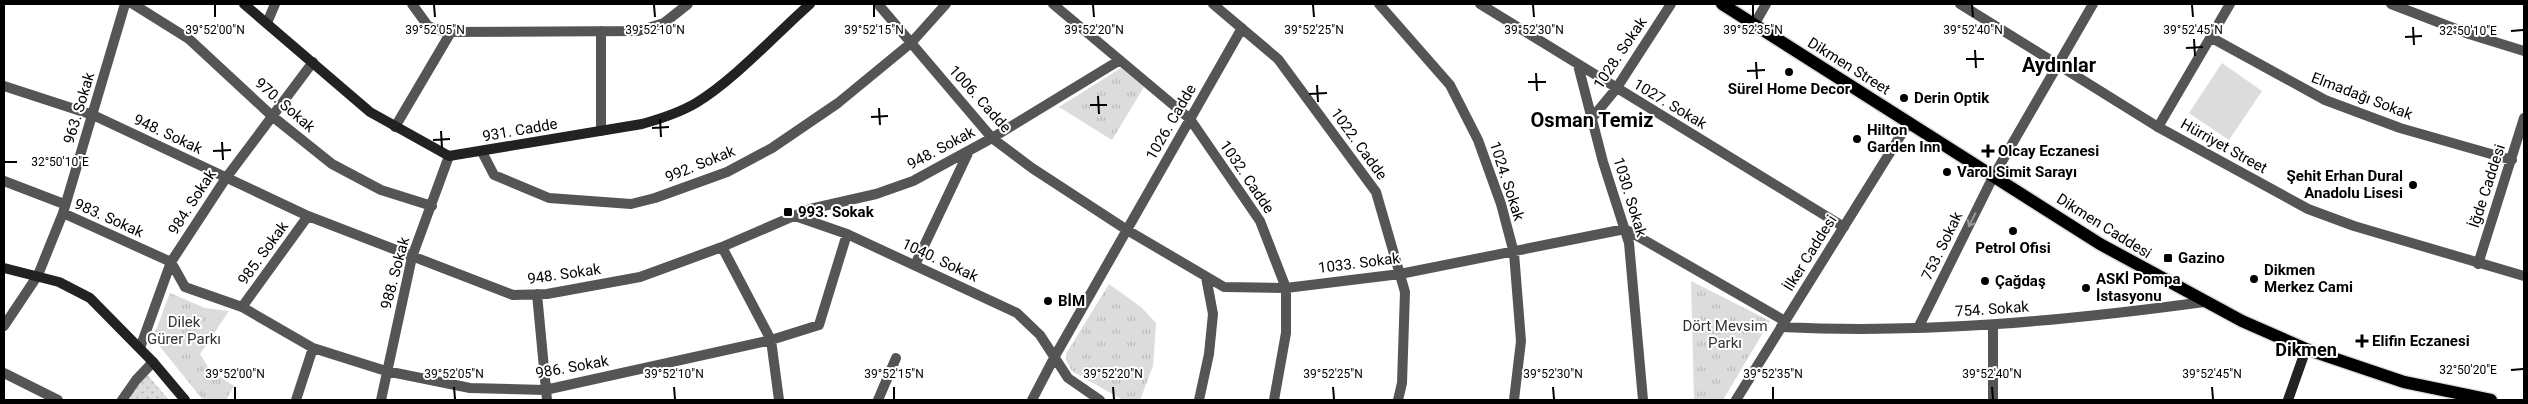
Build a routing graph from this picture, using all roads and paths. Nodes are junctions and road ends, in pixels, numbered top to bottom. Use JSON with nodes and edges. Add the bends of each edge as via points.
{"nodes":[{"id":1,"x":125,"y":4,"type":"edge"},
{"id":2,"x":133,"y":4,"type":"edge"},
{"id":3,"x":244,"y":4,"type":"edge"},
{"id":4,"x":275,"y":4,"type":"edge"},
{"id":5,"x":412,"y":4,"type":"edge"},
{"id":6,"x":688,"y":4,"type":"edge"},
{"id":7,"x":810,"y":4,"type":"edge"},
{"id":8,"x":878,"y":4,"type":"edge"},
{"id":9,"x":946,"y":4,"type":"edge"},
{"id":10,"x":1053,"y":4,"type":"edge"},
{"id":11,"x":1213,"y":4,"type":"edge"},
{"id":12,"x":1379,"y":4,"type":"edge"},
{"id":13,"x":1480,"y":4,"type":"edge"},
{"id":14,"x":1671,"y":4,"type":"edge"},
{"id":15,"x":1722,"y":4,"type":"edge"},
{"id":16,"x":1766,"y":4,"type":"edge"},
{"id":17,"x":1960,"y":4,"type":"edge"},
{"id":18,"x":2093,"y":4,"type":"edge"},
{"id":19,"x":2230,"y":4,"type":"edge"},
{"id":20,"x":2391,"y":4,"type":"edge"},
{"id":21,"x":267,"y":23,"type":"junction"},
{"id":22,"x":1754,"y":25,"type":"junction"},
{"id":23,"x":1242,"y":28,"type":"junction"},
{"id":24,"x":451,"y":32,"type":"junction"},
{"id":25,"x":601,"y":32,"type":"junction"},
{"id":26,"x":2212,"y":38,"type":"junction"},
{"id":27,"x":911,"y":43,"type":"junction"},
{"id":28,"x":2524,"y":51,"type":"edge"},
{"id":29,"x":1120,"y":60,"type":"junction"},
{"id":30,"x":313,"y":62,"type":"junction"},
{"id":31,"x":1578,"y":65,"type":"junction"},
{"id":32,"x":2059,"y":65,"type":"junction"},
{"id":33,"x":4,"y":86,"type":"edge"},
{"id":34,"x":1616,"y":89,"type":"junction"},
{"id":35,"x":93,"y":115,"type":"junction"},
{"id":36,"x":272,"y":116,"type":"junction"},
{"id":37,"x":1592,"y":118,"type":"junction"},
{"id":38,"x":2524,"y":118,"type":"edge"},
{"id":39,"x":1190,"y":119,"type":"junction"},
{"id":40,"x":1909,"y":122,"type":"junction"},
{"id":41,"x":395,"y":127,"type":"junction"},
{"id":42,"x":2158,"y":127,"type":"junction"},
{"id":43,"x":601,"y":131,"type":"junction"},
{"id":44,"x":992,"y":138,"type":"junction"},
{"id":45,"x":969,"y":151,"type":"junction"},
{"id":46,"x":482,"y":152,"type":"junction"},
{"id":47,"x":449,"y":156,"type":"junction"},
{"id":48,"x":2512,"y":160,"type":"junction"},
{"id":49,"x":1993,"y":176,"type":"junction"},
{"id":50,"x":226,"y":178,"type":"junction"},
{"id":51,"x":4,"y":181,"type":"edge"},
{"id":52,"x":432,"y":206,"type":"junction"},
{"id":53,"x":63,"y":209,"type":"junction"},
{"id":54,"x":308,"y":216,"type":"junction"},
{"id":55,"x":795,"y":216,"type":"junction"},
{"id":56,"x":1844,"y":227,"type":"junction"},
{"id":57,"x":1624,"y":229,"type":"junction"},
{"id":58,"x":1127,"y":230,"type":"junction"},
{"id":59,"x":847,"y":234,"type":"junction"},
{"id":60,"x":722,"y":247,"type":"junction"},
{"id":61,"x":1515,"y":253,"type":"junction"},
{"id":62,"x":412,"y":257,"type":"junction"},
{"id":63,"x":171,"y":262,"type":"junction"},
{"id":64,"x":2478,"y":264,"type":"junction"},
{"id":65,"x":915,"y":265,"type":"junction"},
{"id":66,"x":4,"y":268,"type":"edge"},
{"id":67,"x":1400,"y":274,"type":"junction"},
{"id":68,"x":38,"y":276,"type":"junction"},
{"id":69,"x":2524,"y":276,"type":"edge"},
{"id":70,"x":1206,"y":277,"type":"junction"},
{"id":71,"x":1286,"y":288,"type":"junction"},
{"id":72,"x":537,"y":294,"type":"junction"},
{"id":73,"x":2204,"y":302,"type":"junction"},
{"id":74,"x":242,"y":307,"type":"junction"},
{"id":75,"x":1783,"y":324,"type":"junction"},
{"id":76,"x":1993,"y":325,"type":"junction"},
{"id":77,"x":4,"y":326,"type":"edge"},
{"id":78,"x":1918,"y":328,"type":"junction"},
{"id":79,"x":771,"y":340,"type":"junction"},
{"id":80,"x":140,"y":348,"type":"junction"},
{"id":81,"x":314,"y":348,"type":"junction"},
{"id":82,"x":2306,"y":349,"type":"junction"},
{"id":83,"x":1055,"y":356,"type":"junction"},
{"id":84,"x":896,"y":358,"type":"dead end"},
{"id":85,"x":153,"y":362,"type":"junction"},
{"id":86,"x":386,"y":371,"type":"junction"},
{"id":87,"x":4,"y":373,"type":"edge"},
{"id":88,"x":546,"y":395,"type":"edge"},
{"id":89,"x":58,"y":400,"type":"edge"},
{"id":90,"x":122,"y":400,"type":"edge"},
{"id":91,"x":185,"y":400,"type":"edge"},
{"id":92,"x":296,"y":400,"type":"edge"},
{"id":93,"x":381,"y":400,"type":"edge"},
{"id":94,"x":779,"y":400,"type":"edge"},
{"id":95,"x":878,"y":400,"type":"edge"},
{"id":96,"x":1032,"y":400,"type":"edge"},
{"id":97,"x":1100,"y":400,"type":"edge"},
{"id":98,"x":1199,"y":400,"type":"edge"},
{"id":99,"x":1274,"y":400,"type":"edge"},
{"id":100,"x":1398,"y":400,"type":"edge"},
{"id":101,"x":1514,"y":400,"type":"edge"},
{"id":102,"x":1643,"y":400,"type":"edge"},
{"id":103,"x":1736,"y":400,"type":"edge"},
{"id":104,"x":1993,"y":400,"type":"edge"},
{"id":105,"x":2288,"y":400,"type":"edge"},
{"id":106,"x":2491,"y":400,"type":"edge"}],
"edges":[{"from":1,"to":35,"type":"street","name":"963. Sokak"},
{"from":2,"to":36,"type":"street","name":"970. Sokak","via":[[189,39]]},
{"from":3,"to":21,"type":"main road"},
{"from":4,"to":21,"type":"street"},
{"from":5,"to":24,"type":"street","via":[[428,26]]},
{"from":6,"to":25,"type":"street","via":[[656,27]]},
{"from":7,"to":43,"type":"main road","name":"931. Cadde","via":[[695,103],[667,117]]},
{"from":8,"to":27,"type":"street","name":"1006. Cadde"},
{"from":9,"to":27,"type":"street","name":"992. Sokak"},
{"from":10,"to":29,"type":"street","name":"1032. Cadde"},
{"from":11,"to":23,"type":"street","name":"1022. Cadde"},
{"from":12,"to":61,"type":"street","name":"1024. Sokak","via":[[1450,86],[1478,140]]},
{"from":13,"to":31,"type":"street","name":"1027. Sokak"},
{"from":14,"to":34,"type":"street","name":"1028. Sokak"},
{"from":15,"to":22,"type":"main road","name":"Dikmen Street"},
{"from":16,"to":22,"type":"street"},
{"from":17,"to":32,"type":"street","name":"Hürriyet Street"},
{"from":18,"to":32,"type":"street","name":"753. Sokak"},
{"from":19,"to":26,"type":"street"},
{"from":20,"to":28,"type":"street"},
{"from":21,"to":30,"type":"main road"},
{"from":22,"to":40,"type":"main road","name":"Dikmen Street"},
{"from":23,"to":39,"type":"street","name":"1026. Cadde"},
{"from":23,"to":67,"type":"street","name":"1022. Cadde","via":[[1278,59],[1376,192]]},
{"from":24,"to":25,"type":"street"},
{"from":24,"to":41,"type":"street"},
{"from":25,"to":43,"type":"street"},
{"from":26,"to":42,"type":"street"},
{"from":26,"to":48,"type":"street","name":"Elmadağı Sokak","via":[[2325,100],[2400,128]]},
{"from":27,"to":44,"type":"street","name":"1006. Cadde"},
{"from":27,"to":46,"type":"street","name":"992. Sokak","via":[[838,103],[772,148],[727,172],[655,198],[631,204],[549,198],[494,175]]},
{"from":29,"to":39,"type":"street","name":"1032. Cadde"},
{"from":29,"to":44,"type":"street","name":"948. Sokak"},
{"from":30,"to":36,"type":"street","name":"984. Sokak"},
{"from":30,"to":41,"type":"main road","via":[[370,112]]},
{"from":31,"to":34,"type":"street","name":"1027. Sokak"},
{"from":31,"to":37,"type":"street","name":"1030. Sokak"},
{"from":32,"to":42,"type":"street","name":"Hürriyet Street"},
{"from":32,"to":49,"type":"street","name":"753. Sokak"},
{"from":33,"to":35,"type":"street","name":"948. Sokak"},
{"from":34,"to":37,"type":"street","name":"1028. Sokak"},
{"from":34,"to":56,"type":"street","name":"1027. Sokak"},
{"from":35,"to":50,"type":"street","name":"948. Sokak"},
{"from":35,"to":53,"type":"street","name":"963. Sokak"},
{"from":36,"to":50,"type":"street","name":"984. Sokak"},
{"from":36,"to":52,"type":"street","name":"970. Sokak","via":[[332,164],[381,190]]},
{"from":37,"to":57,"type":"street","name":"1030. Sokak"},
{"from":38,"to":48,"type":"street","name":"İğde Caddesi"},
{"from":39,"to":58,"type":"street","name":"1026. Cadde"},
{"from":39,"to":71,"type":"street","name":"1032. Cadde","via":[[1260,221]]},
{"from":40,"to":49,"type":"main road","name":"Dikmen Caddesi"},
{"from":40,"to":56,"type":"street","name":"İlker Caddesi"},
{"from":41,"to":47,"type":"main road"},
{"from":42,"to":64,"type":"street","name":"Hürriyet Street","via":[[2308,209]]},
{"from":43,"to":46,"type":"main road","name":"931. Cadde"},
{"from":44,"to":45,"type":"street","name":"948. Sokak"},
{"from":44,"to":58,"type":"street","name":"1006. Cadde"},
{"from":45,"to":55,"type":"street","name":"948. Sokak","via":[[913,181]]},
{"from":45,"to":65,"type":"street"},
{"from":46,"to":47,"type":"main road","name":"931. Cadde"},
{"from":47,"to":52,"type":"street","name":"988. Sokak"},
{"from":48,"to":64,"type":"street","name":"İğde Caddesi"},
{"from":49,"to":73,"type":"main road","name":"Dikmen Caddesi","via":[[2100,244]]},
{"from":49,"to":78,"type":"street","name":"753. Sokak","one_way":true},
{"from":50,"to":54,"type":"street","name":"948. Sokak"},
{"from":50,"to":63,"type":"street","name":"984. Sokak"},
{"from":51,"to":53,"type":"street","name":"983. Sokak"},
{"from":52,"to":62,"type":"street","name":"988. Sokak"},
{"from":53,"to":63,"type":"street","name":"983. Sokak"},
{"from":53,"to":68,"type":"street","name":"963. Sokak"},
{"from":54,"to":62,"type":"street","name":"948. Sokak"},
{"from":54,"to":74,"type":"street","name":"985. Sokak"},
{"from":55,"to":59,"type":"street","name":"1040. Sokak"},
{"from":55,"to":60,"type":"street","name":"948. Sokak"},
{"from":56,"to":75,"type":"street","name":"İlker Caddesi"},
{"from":57,"to":61,"type":"street","name":"1033. Sokak"},
{"from":57,"to":75,"type":"street"},
{"from":57,"to":102,"type":"street","name":"1030. Sokak","via":[[1629,243]]},
{"from":58,"to":70,"type":"street","name":"1033. Sokak"},
{"from":58,"to":83,"type":"street","name":"1026. Cadde"},
{"from":59,"to":65,"type":"street","name":"1040. Sokak"},
{"from":59,"to":79,"type":"street","name":"986. Sokak","via":[[819,325]]},
{"from":60,"to":72,"type":"street","name":"948. Sokak","via":[[640,277]]},
{"from":60,"to":79,"type":"street"},
{"from":61,"to":67,"type":"street","name":"1033. Sokak"},
{"from":61,"to":101,"type":"street","name":"1024. Sokak","via":[[1521,340]]},
{"from":62,"to":72,"type":"street","name":"948. Sokak","via":[[513,295]]},
{"from":62,"to":86,"type":"street","name":"988. Sokak"},
{"from":63,"to":74,"type":"street","name":"986. Sokak","via":[[185,287]]},
{"from":63,"to":80,"type":"street","name":"984. Sokak"},
{"from":64,"to":69,"type":"street","name":"Hürriyet Street"},
{"from":65,"to":83,"type":"street","name":"1040. Sokak","via":[[1018,313]]},
{"from":66,"to":68,"type":"main road"},
{"from":67,"to":71,"type":"street","name":"1033. Sokak"},
{"from":67,"to":100,"type":"street","name":"1022. Cadde","via":[[1405,292],[1402,384]]},
{"from":68,"to":77,"type":"street","name":"963. Sokak"},
{"from":68,"to":80,"type":"main road","via":[[73,288],[90,298]]},
{"from":70,"to":71,"type":"street","name":"1033. Sokak","via":[[1224,287]]},
{"from":70,"to":98,"type":"street","via":[[1213,314]]},
{"from":71,"to":99,"type":"street","name":"1032. Cadde","via":[[1286,333]]},
{"from":72,"to":88,"type":"street"},
{"from":73,"to":76,"type":"street","name":"754. Sokak"},
{"from":73,"to":82,"type":"main road","name":"Dikmen Caddesi"},
{"from":74,"to":81,"type":"street","name":"986. Sokak"},
{"from":75,"to":78,"type":"street","name":"754. Sokak","via":[[1836,330]]},
{"from":75,"to":103,"type":"street","name":"İlker Caddesi"},
{"from":76,"to":78,"type":"street","name":"754. Sokak"},
{"from":76,"to":104,"type":"street"},
{"from":79,"to":88,"type":"street","name":"986. Sokak"},
{"from":79,"to":94,"type":"street"},
{"from":80,"to":85,"type":"main road"},
{"from":81,"to":86,"type":"street","name":"986. Sokak"},
{"from":81,"to":92,"type":"street"},
{"from":82,"to":105,"type":"main road"},
{"from":82,"to":106,"type":"main road","name":"Dikmen Caddesi","via":[[2404,382]]},
{"from":83,"to":96,"type":"street","name":"1026. Cadde"},
{"from":83,"to":97,"type":"street","name":"1040. Sokak","via":[[1068,378]]},
{"from":84,"to":95,"type":"street"},
{"from":85,"to":90,"type":"street"},
{"from":85,"to":91,"type":"main road"},
{"from":86,"to":88,"type":"street","name":"986. Sokak","via":[[470,388]]},
{"from":86,"to":93,"type":"street","name":"988. Sokak"},
{"from":87,"to":89,"type":"street"}]}
